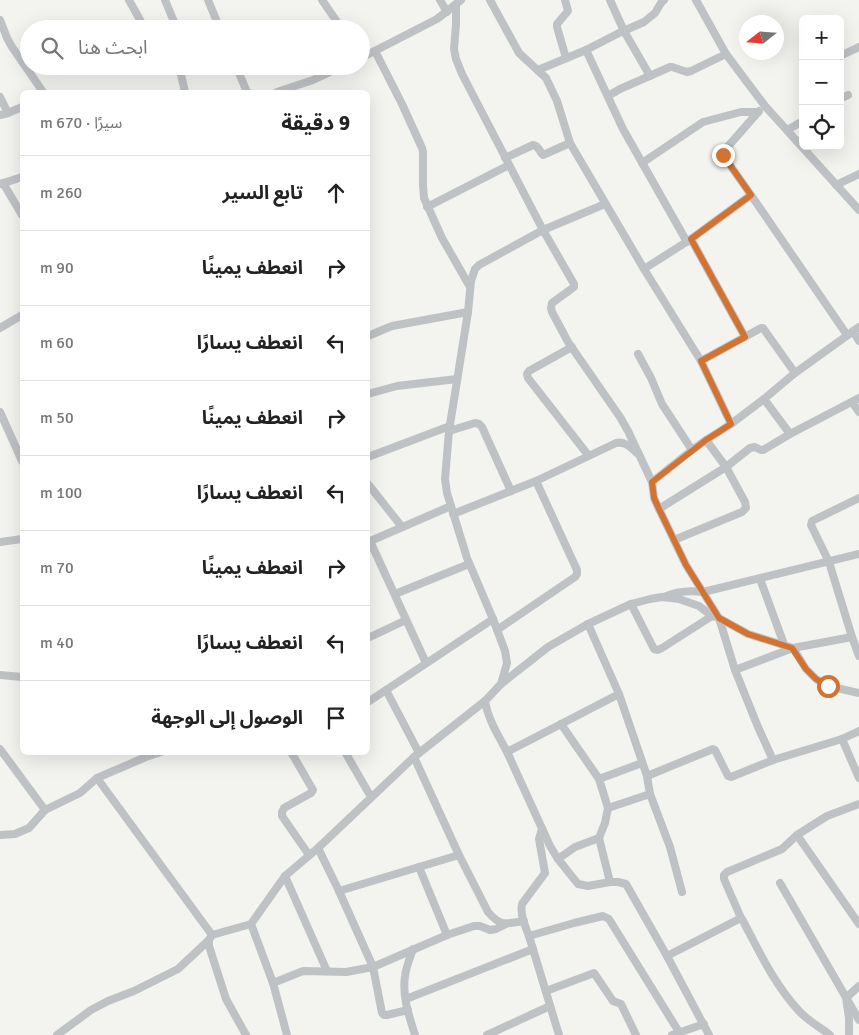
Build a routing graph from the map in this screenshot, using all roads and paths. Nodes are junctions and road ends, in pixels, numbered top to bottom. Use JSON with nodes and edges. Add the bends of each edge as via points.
{"nodes":[{"id":1,"x":130,"y":0,"type":"edge"},
{"id":2,"x":165,"y":0,"type":"edge"},
{"id":3,"x":208,"y":0,"type":"edge"},
{"id":4,"x":322,"y":0,"type":"edge"},
{"id":5,"x":440,"y":0,"type":"edge"},
{"id":6,"x":490,"y":0,"type":"edge"},
{"id":7,"x":565,"y":0,"type":"edge"},
{"id":8,"x":610,"y":0,"type":"edge"},
{"id":9,"x":664,"y":0,"type":"edge"},
{"id":10,"x":697,"y":0,"type":"edge"},
{"id":11,"x":458,"y":3,"type":"edge"},
{"id":12,"x":447,"y":12,"type":"junction"},
{"id":13,"x":0,"y":20,"type":"edge"},
{"id":14,"x":140,"y":20,"type":"edge"},
{"id":15,"x":173,"y":20,"type":"edge"},
{"id":16,"x":216,"y":20,"type":"edge"},
{"id":17,"x":336,"y":20,"type":"edge"},
{"id":18,"x":624,"y":31,"type":"junction"},
{"id":19,"x":859,"y":47,"type":"edge"},
{"id":20,"x":586,"y":50,"type":"junction"},
{"id":21,"x":375,"y":51,"type":"junction"},
{"id":22,"x":370,"y":54,"type":"edge"},
{"id":23,"x":726,"y":54,"type":"junction"},
{"id":24,"x":844,"y":54,"type":"edge"},
{"id":25,"x":566,"y":58,"type":"junction"},
{"id":26,"x":20,"y":59,"type":"edge"},
{"id":27,"x":538,"y":70,"type":"junction"},
{"id":28,"x":31,"y":75,"type":"edge"},
{"id":29,"x":181,"y":75,"type":"edge"},
{"id":30,"x":240,"y":75,"type":"edge"},
{"id":31,"x":324,"y":75,"type":"edge"},
{"id":32,"x":650,"y":76,"type":"junction"},
{"id":33,"x":42,"y":90,"type":"edge"},
{"id":34,"x":185,"y":90,"type":"edge"},
{"id":35,"x":246,"y":90,"type":"edge"},
{"id":36,"x":283,"y":90,"type":"edge"},
{"id":37,"x":848,"y":95,"type":"dead end"},
{"id":38,"x":608,"y":96,"type":"junction"},
{"id":39,"x":0,"y":97,"type":"edge"},
{"id":40,"x":844,"y":97,"type":"edge"},
{"id":41,"x":765,"y":106,"type":"junction"},
{"id":42,"x":20,"y":108,"type":"edge"},
{"id":43,"x":758,"y":112,"type":"junction"},
{"id":44,"x":4,"y":114,"type":"edge"},
{"id":45,"x":799,"y":123,"type":"edge"},
{"id":46,"x":787,"y":130,"type":"junction"},
{"id":47,"x":570,"y":143,"type":"junction"},
{"id":48,"x":507,"y":162,"type":"junction"},
{"id":49,"x":642,"y":163,"type":"junction"},
{"id":50,"x":859,"y":174,"type":"edge"},
{"id":51,"x":20,"y":178,"type":"edge"},
{"id":52,"x":2,"y":184,"type":"edge"},
{"id":53,"x":836,"y":185,"type":"junction"},
{"id":54,"x":751,"y":195,"type":"junction"},
{"id":55,"x":605,"y":204,"type":"junction"},
{"id":56,"x":427,"y":207,"type":"junction"},
{"id":57,"x":859,"y":210,"type":"edge"},
{"id":58,"x":20,"y":212,"type":"edge"},
{"id":59,"x":543,"y":230,"type":"junction"},
{"id":60,"x":689,"y":241,"type":"junction"},
{"id":61,"x":644,"y":269,"type":"junction"},
{"id":62,"x":470,"y":287,"type":"junction"},
{"id":63,"x":468,"y":312,"type":"junction"},
{"id":64,"x":20,"y":316,"type":"edge"},
{"id":65,"x":0,"y":328,"type":"edge"},
{"id":66,"x":853,"y":331,"type":"edge"},
{"id":67,"x":370,"y":335,"type":"edge"},
{"id":68,"x":745,"y":337,"type":"junction"},
{"id":69,"x":859,"y":341,"type":"edge"},
{"id":70,"x":572,"y":346,"type":"junction"},
{"id":71,"x":638,"y":354,"type":"dead end"},
{"id":72,"x":701,"y":361,"type":"junction"},
{"id":73,"x":795,"y":373,"type":"junction"},
{"id":74,"x":457,"y":379,"type":"junction"},
{"id":75,"x":370,"y":393,"type":"edge"},
{"id":76,"x":764,"y":399,"type":"junction"},
{"id":77,"x":856,"y":400,"type":"edge"},
{"id":78,"x":0,"y":412,"type":"edge"},
{"id":79,"x":859,"y":412,"type":"edge"},
{"id":80,"x":731,"y":424,"type":"junction"},
{"id":81,"x":449,"y":428,"type":"junction"},
{"id":82,"x":790,"y":434,"type":"junction"},
{"id":83,"x":706,"y":440,"type":"junction"},
{"id":84,"x":692,"y":450,"type":"junction"},
{"id":85,"x":639,"y":454,"type":"junction"},
{"id":86,"x":588,"y":455,"type":"junction"},
{"id":87,"x":370,"y":456,"type":"edge"},
{"id":88,"x":20,"y":457,"type":"edge"},
{"id":89,"x":726,"y":467,"type":"junction"},
{"id":90,"x":536,"y":481,"type":"junction"},
{"id":91,"x":652,"y":482,"type":"junction"},
{"id":92,"x":370,"y":487,"type":"edge"},
{"id":93,"x":510,"y":491,"type":"junction"},
{"id":94,"x":859,"y":498,"type":"edge"},
{"id":95,"x":659,"y":509,"type":"junction"},
{"id":96,"x":452,"y":510,"type":"junction"},
{"id":97,"x":402,"y":527,"type":"junction"},
{"id":98,"x":20,"y":539,"type":"edge"},
{"id":99,"x":674,"y":540,"type":"junction"},
{"id":100,"x":370,"y":541,"type":"edge"},
{"id":101,"x":0,"y":542,"type":"edge"},
{"id":102,"x":370,"y":543,"type":"edge"},
{"id":103,"x":859,"y":554,"type":"edge"},
{"id":104,"x":829,"y":562,"type":"junction"},
{"id":105,"x":469,"y":564,"type":"junction"},
{"id":106,"x":760,"y":579,"type":"junction"},
{"id":107,"x":703,"y":592,"type":"junction"},
{"id":108,"x":395,"y":594,"type":"junction"},
{"id":109,"x":662,"y":597,"type":"junction"},
{"id":110,"x":632,"y":604,"type":"junction"},
{"id":111,"x":715,"y":617,"type":"junction"},
{"id":112,"x":493,"y":619,"type":"junction"},
{"id":113,"x":406,"y":620,"type":"junction"},
{"id":114,"x":588,"y":624,"type":"junction"},
{"id":115,"x":497,"y":630,"type":"junction"},
{"id":116,"x":370,"y":637,"type":"edge"},
{"id":117,"x":852,"y":637,"type":"junction"},
{"id":118,"x":789,"y":648,"type":"junction"},
{"id":119,"x":859,"y":656,"type":"edge"},
{"id":120,"x":426,"y":663,"type":"junction"},
{"id":121,"x":0,"y":667,"type":"edge"},
{"id":122,"x":735,"y":670,"type":"junction"},
{"id":123,"x":2,"y":675,"type":"edge"},
{"id":124,"x":20,"y":677,"type":"edge"},
{"id":125,"x":501,"y":684,"type":"junction"},
{"id":126,"x":386,"y":690,"type":"junction"},
{"id":127,"x":859,"y":693,"type":"edge"},
{"id":128,"x":619,"y":694,"type":"junction"},
{"id":129,"x":370,"y":701,"type":"edge"},
{"id":130,"x":485,"y":701,"type":"junction"},
{"id":131,"x":561,"y":724,"type":"junction"},
{"id":132,"x":859,"y":731,"type":"edge"},
{"id":133,"x":842,"y":739,"type":"junction"},
{"id":134,"x":0,"y":749,"type":"edge"},
{"id":135,"x":507,"y":752,"type":"junction"},
{"id":136,"x":152,"y":755,"type":"edge"},
{"id":137,"x":293,"y":755,"type":"edge"},
{"id":138,"x":347,"y":755,"type":"edge"},
{"id":139,"x":417,"y":755,"type":"junction"},
{"id":140,"x":773,"y":760,"type":"junction"},
{"id":141,"x":642,"y":763,"type":"junction"},
{"id":142,"x":646,"y":776,"type":"junction"},
{"id":143,"x":96,"y":778,"type":"junction"},
{"id":144,"x":859,"y":778,"type":"edge"},
{"id":145,"x":599,"y":779,"type":"junction"},
{"id":146,"x":650,"y":794,"type":"junction"},
{"id":147,"x":371,"y":797,"type":"junction"},
{"id":148,"x":859,"y":804,"type":"edge"},
{"id":149,"x":608,"y":808,"type":"junction"},
{"id":150,"x":45,"y":810,"type":"junction"},
{"id":151,"x":542,"y":829,"type":"junction"},
{"id":152,"x":0,"y":835,"type":"edge"},
{"id":153,"x":797,"y":835,"type":"junction"},
{"id":154,"x":599,"y":838,"type":"junction"},
{"id":155,"x":318,"y":848,"type":"junction"},
{"id":156,"x":309,"y":855,"type":"junction"},
{"id":157,"x":458,"y":855,"type":"junction"},
{"id":158,"x":558,"y":859,"type":"junction"},
{"id":159,"x":419,"y":867,"type":"junction"},
{"id":160,"x":284,"y":876,"type":"junction"},
{"id":161,"x":610,"y":882,"type":"junction"},
{"id":162,"x":780,"y":882,"type":"dead end"},
{"id":163,"x":339,"y":891,"type":"junction"},
{"id":164,"x":682,"y":892,"type":"dead end"},
{"id":165,"x":741,"y":918,"type":"junction"},
{"id":166,"x":524,"y":921,"type":"junction"},
{"id":167,"x":251,"y":924,"type":"junction"},
{"id":168,"x":506,"y":924,"type":"junction"},
{"id":169,"x":859,"y":924,"type":"edge"},
{"id":170,"x":447,"y":935,"type":"junction"},
{"id":171,"x":530,"y":936,"type":"junction"},
{"id":172,"x":211,"y":938,"type":"junction"},
{"id":173,"x":413,"y":949,"type":"junction"},
{"id":174,"x":533,"y":950,"type":"junction"},
{"id":175,"x":667,"y":956,"type":"junction"},
{"id":176,"x":373,"y":967,"type":"junction"},
{"id":177,"x":327,"y":971,"type":"junction"},
{"id":178,"x":273,"y":983,"type":"junction"},
{"id":179,"x":859,"y":986,"type":"edge"},
{"id":180,"x":546,"y":991,"type":"junction"},
{"id":181,"x":846,"y":998,"type":"junction"},
{"id":182,"x":406,"y":999,"type":"junction"},
{"id":183,"x":550,"y":1006,"type":"junction"},
{"id":184,"x":408,"y":1010,"type":"junction"},
{"id":185,"x":859,"y":1020,"type":"edge"},
{"id":186,"x":704,"y":1024,"type":"junction"},
{"id":187,"x":820,"y":1028,"type":"junction"},
{"id":188,"x":242,"y":1034,"type":"edge"},
{"id":189,"x":676,"y":1034,"type":"edge"},
{"id":190,"x":57,"y":1035,"type":"edge"},
{"id":191,"x":287,"y":1035,"type":"edge"},
{"id":192,"x":415,"y":1035,"type":"edge"},
{"id":193,"x":487,"y":1035,"type":"edge"},
{"id":194,"x":559,"y":1035,"type":"edge"},
{"id":195,"x":636,"y":1035,"type":"edge"},
{"id":196,"x":710,"y":1035,"type":"edge"},
{"id":197,"x":815,"y":1035,"type":"edge"},
{"id":198,"x":830,"y":1035,"type":"edge"},
{"id":199,"x":849,"y":1035,"type":"edge"}],
"edges":[{"from":1,"to":14,"type":"street"},
{"from":2,"to":15,"type":"street"},
{"from":3,"to":16,"type":"street"},
{"from":4,"to":17,"type":"street"},
{"from":5,"to":12,"type":"street"},
{"from":6,"to":27,"type":"street","via":[[519,53]]},
{"from":7,"to":25,"type":"street","via":[[568,11],[557,27]]},
{"from":8,"to":18,"type":"street"},
{"from":9,"to":18,"type":"street","via":[[654,15]]},
{"from":10,"to":23,"type":"street"},
{"from":11,"to":12,"type":"street"},
{"from":11,"to":48,"type":"street","via":[[456,59]]},
{"from":12,"to":21,"type":"street"},
{"from":13,"to":26,"type":"street"},
{"from":18,"to":20,"type":"street"},
{"from":18,"to":32,"type":"street"},
{"from":19,"to":24,"type":"street"},
{"from":20,"to":25,"type":"street"},
{"from":20,"to":38,"type":"street"},
{"from":21,"to":22,"type":"street"},
{"from":21,"to":56,"type":"street","via":[[422,148]]},
{"from":23,"to":32,"type":"street","via":[[691,72],[670,67]]},
{"from":23,"to":41,"type":"street"},
{"from":25,"to":27,"type":"street"},
{"from":27,"to":47,"type":"street","via":[[546,78],[557,101]]},
{"from":28,"to":33,"type":"street"},
{"from":29,"to":34,"type":"street"},
{"from":30,"to":35,"type":"street"},
{"from":31,"to":36,"type":"street"},
{"from":32,"to":38,"type":"street"},
{"from":37,"to":40,"type":"street"},
{"from":38,"to":49,"type":"street"},
{"from":39,"to":44,"type":"street"},
{"from":41,"to":43,"type":"street"},
{"from":41,"to":46,"type":"street"},
{"from":42,"to":44,"type":"street"},
{"from":43,"to":49,"type":"street","via":[[741,112],[703,122]]},
{"from":43,"to":54,"type":"street","via":[[723,155]]},
{"from":45,"to":46,"type":"street"},
{"from":46,"to":53,"type":"street"},
{"from":47,"to":48,"type":"street","via":[[543,155],[533,145]]},
{"from":47,"to":55,"type":"street"},
{"from":48,"to":56,"type":"street"},
{"from":48,"to":59,"type":"street"},
{"from":49,"to":60,"type":"street"},
{"from":50,"to":53,"type":"street"},
{"from":51,"to":52,"type":"street"},
{"from":52,"to":58,"type":"street"},
{"from":53,"to":57,"type":"street"},
{"from":54,"to":60,"type":"street"},
{"from":54,"to":66,"type":"street"},
{"from":55,"to":59,"type":"street"},
{"from":55,"to":61,"type":"street"},
{"from":56,"to":62,"type":"street"},
{"from":59,"to":62,"type":"street","via":[[479,265]]},
{"from":59,"to":70,"type":"street","via":[[574,284],[551,308]]},
{"from":60,"to":61,"type":"street"},
{"from":60,"to":68,"type":"street"},
{"from":61,"to":72,"type":"street"},
{"from":62,"to":63,"type":"street"},
{"from":63,"to":67,"type":"street","via":[[392,326]]},
{"from":63,"to":74,"type":"street"},
{"from":64,"to":65,"type":"street"},
{"from":66,"to":69,"type":"street"},
{"from":66,"to":73,"type":"street"},
{"from":68,"to":72,"type":"street"},
{"from":68,"to":73,"type":"street","via":[[765,329]]},
{"from":70,"to":85,"type":"street","via":[[620,417]]},
{"from":70,"to":86,"type":"street","via":[[529,371],[528,378]]},
{"from":71,"to":84,"type":"street","via":[[662,404]]},
{"from":72,"to":80,"type":"street"},
{"from":73,"to":76,"type":"street"},
{"from":74,"to":75,"type":"street","via":[[397,386]]},
{"from":74,"to":81,"type":"street"},
{"from":76,"to":80,"type":"street"},
{"from":76,"to":82,"type":"street"},
{"from":77,"to":79,"type":"street"},
{"from":77,"to":82,"type":"street"},
{"from":78,"to":88,"type":"street"},
{"from":80,"to":83,"type":"street"},
{"from":81,"to":87,"type":"street"},
{"from":81,"to":93,"type":"street","via":[[476,423],[482,427]]},
{"from":81,"to":96,"type":"street","via":[[445,479]]},
{"from":82,"to":89,"type":"street","via":[[763,450],[750,448]]},
{"from":83,"to":84,"type":"street"},
{"from":83,"to":89,"type":"street"},
{"from":84,"to":91,"type":"street"},
{"from":85,"to":86,"type":"street","via":[[621,442]]},
{"from":85,"to":91,"type":"street"},
{"from":86,"to":90,"type":"street"},
{"from":89,"to":95,"type":"street"},
{"from":89,"to":99,"type":"street","via":[[746,508]]},
{"from":90,"to":93,"type":"street"},
{"from":90,"to":115,"type":"street","via":[[577,574]]},
{"from":91,"to":95,"type":"street"},
{"from":92,"to":97,"type":"street"},
{"from":93,"to":96,"type":"street"},
{"from":94,"to":104,"type":"street","via":[[811,523]]},
{"from":95,"to":99,"type":"street"},
{"from":96,"to":97,"type":"street"},
{"from":96,"to":105,"type":"street"},
{"from":97,"to":100,"type":"street"},
{"from":98,"to":101,"type":"street"},
{"from":99,"to":107,"type":"street"},
{"from":102,"to":108,"type":"street"},
{"from":103,"to":104,"type":"street"},
{"from":104,"to":106,"type":"street"},
{"from":104,"to":117,"type":"street"},
{"from":105,"to":108,"type":"street"},
{"from":105,"to":112,"type":"street"},
{"from":106,"to":107,"type":"street"},
{"from":106,"to":118,"type":"street"},
{"from":107,"to":109,"type":"street","via":[[676,592]]},
{"from":107,"to":111,"type":"street"},
{"from":108,"to":113,"type":"street"},
{"from":109,"to":110,"type":"street"},
{"from":109,"to":111,"type":"street","via":[[699,606]]},
{"from":110,"to":111,"type":"street","via":[[654,649],[658,650]]},
{"from":110,"to":114,"type":"street"},
{"from":111,"to":118,"type":"street","via":[[748,634]]},
{"from":111,"to":122,"type":"street"},
{"from":112,"to":115,"type":"street"},
{"from":112,"to":120,"type":"street"},
{"from":113,"to":116,"type":"street"},
{"from":113,"to":120,"type":"street"},
{"from":114,"to":125,"type":"street","via":[[548,647]]},
{"from":114,"to":128,"type":"street"},
{"from":115,"to":125,"type":"street","via":[[507,663]]},
{"from":117,"to":118,"type":"street"},
{"from":117,"to":119,"type":"street"},
{"from":118,"to":122,"type":"street"},
{"from":118,"to":127,"type":"street","via":[[816,679],[828,686]]},
{"from":120,"to":126,"type":"street"},
{"from":121,"to":123,"type":"street"},
{"from":122,"to":140,"type":"street"},
{"from":123,"to":124,"type":"street"},
{"from":125,"to":130,"type":"street"},
{"from":126,"to":129,"type":"street"},
{"from":126,"to":139,"type":"street"},
{"from":128,"to":131,"type":"street"},
{"from":128,"to":141,"type":"street"},
{"from":130,"to":135,"type":"street","via":[[486,712]]},
{"from":130,"to":139,"type":"street"},
{"from":131,"to":135,"type":"street"},
{"from":131,"to":145,"type":"street"},
{"from":132,"to":133,"type":"street"},
{"from":133,"to":140,"type":"street"},
{"from":133,"to":144,"type":"street"},
{"from":134,"to":150,"type":"street"},
{"from":135,"to":151,"type":"street"},
{"from":136,"to":143,"type":"street"},
{"from":137,"to":156,"type":"street","via":[[313,790],[284,808],[282,816]]},
{"from":138,"to":147,"type":"street"},
{"from":139,"to":147,"type":"street"},
{"from":139,"to":157,"type":"street"},
{"from":140,"to":142,"type":"street","via":[[729,777],[713,749]]},
{"from":141,"to":142,"type":"street"},
{"from":141,"to":145,"type":"street"},
{"from":142,"to":146,"type":"street"},
{"from":143,"to":150,"type":"street","via":[[80,793]]},
{"from":143,"to":172,"type":"street"},
{"from":145,"to":149,"type":"street"},
{"from":146,"to":149,"type":"street"},
{"from":146,"to":164,"type":"street","via":[[670,847]]},
{"from":147,"to":155,"type":"street"},
{"from":148,"to":153,"type":"street","via":[[827,816]]},
{"from":149,"to":154,"type":"street"},
{"from":150,"to":152,"type":"street","via":[[29,828],[15,834]]},
{"from":151,"to":158,"type":"street"},
{"from":151,"to":166,"type":"street","via":[[539,839],[545,873],[522,904]]},
{"from":153,"to":165,"type":"street","via":[[782,849],[724,875]]},
{"from":153,"to":169,"type":"street"},
{"from":154,"to":158,"type":"street"},
{"from":154,"to":161,"type":"street"},
{"from":155,"to":156,"type":"street"},
{"from":155,"to":163,"type":"street"},
{"from":156,"to":160,"type":"street"},
{"from":157,"to":159,"type":"street"},
{"from":157,"to":168,"type":"street","via":[[488,912]]},
{"from":158,"to":161,"type":"street","via":[[578,884],[588,886]]},
{"from":159,"to":163,"type":"street"},
{"from":159,"to":170,"type":"street"},
{"from":160,"to":167,"type":"street"},
{"from":160,"to":177,"type":"street"},
{"from":161,"to":175,"type":"street","via":[[626,884]]},
{"from":162,"to":181,"type":"street"},
{"from":163,"to":176,"type":"street"},
{"from":165,"to":175,"type":"street"},
{"from":165,"to":187,"type":"street","via":[[781,990],[800,1013]]},
{"from":166,"to":168,"type":"street"},
{"from":166,"to":171,"type":"street"},
{"from":167,"to":172,"type":"street"},
{"from":167,"to":178,"type":"street"},
{"from":168,"to":170,"type":"street","via":[[490,930],[474,926]]},
{"from":170,"to":173,"type":"street"},
{"from":171,"to":174,"type":"street"},
{"from":171,"to":189,"type":"street","via":[[606,916]]},
{"from":172,"to":188,"type":"street","via":[[209,946],[226,999]]},
{"from":172,"to":190,"type":"street","via":[[178,969],[91,1010]]},
{"from":173,"to":176,"type":"street"},
{"from":173,"to":182,"type":"street","via":[[405,974]]},
{"from":174,"to":180,"type":"street"},
{"from":174,"to":182,"type":"street"},
{"from":175,"to":186,"type":"street"},
{"from":176,"to":177,"type":"street","via":[[346,972]]},
{"from":176,"to":184,"type":"street","via":[[382,1013],[387,1015]]},
{"from":177,"to":178,"type":"street","via":[[303,971]]},
{"from":178,"to":191,"type":"street"},
{"from":179,"to":181,"type":"street"},
{"from":180,"to":183,"type":"street"},
{"from":180,"to":195,"type":"street","via":[[594,973],[613,1001],[621,1004]]},
{"from":181,"to":185,"type":"street"},
{"from":181,"to":199,"type":"street"},
{"from":182,"to":184,"type":"street"},
{"from":183,"to":193,"type":"street"},
{"from":183,"to":194,"type":"street"},
{"from":184,"to":192,"type":"street"},
{"from":186,"to":189,"type":"street"},
{"from":186,"to":196,"type":"street"},
{"from":187,"to":197,"type":"street"},
{"from":187,"to":198,"type":"street"}]}
